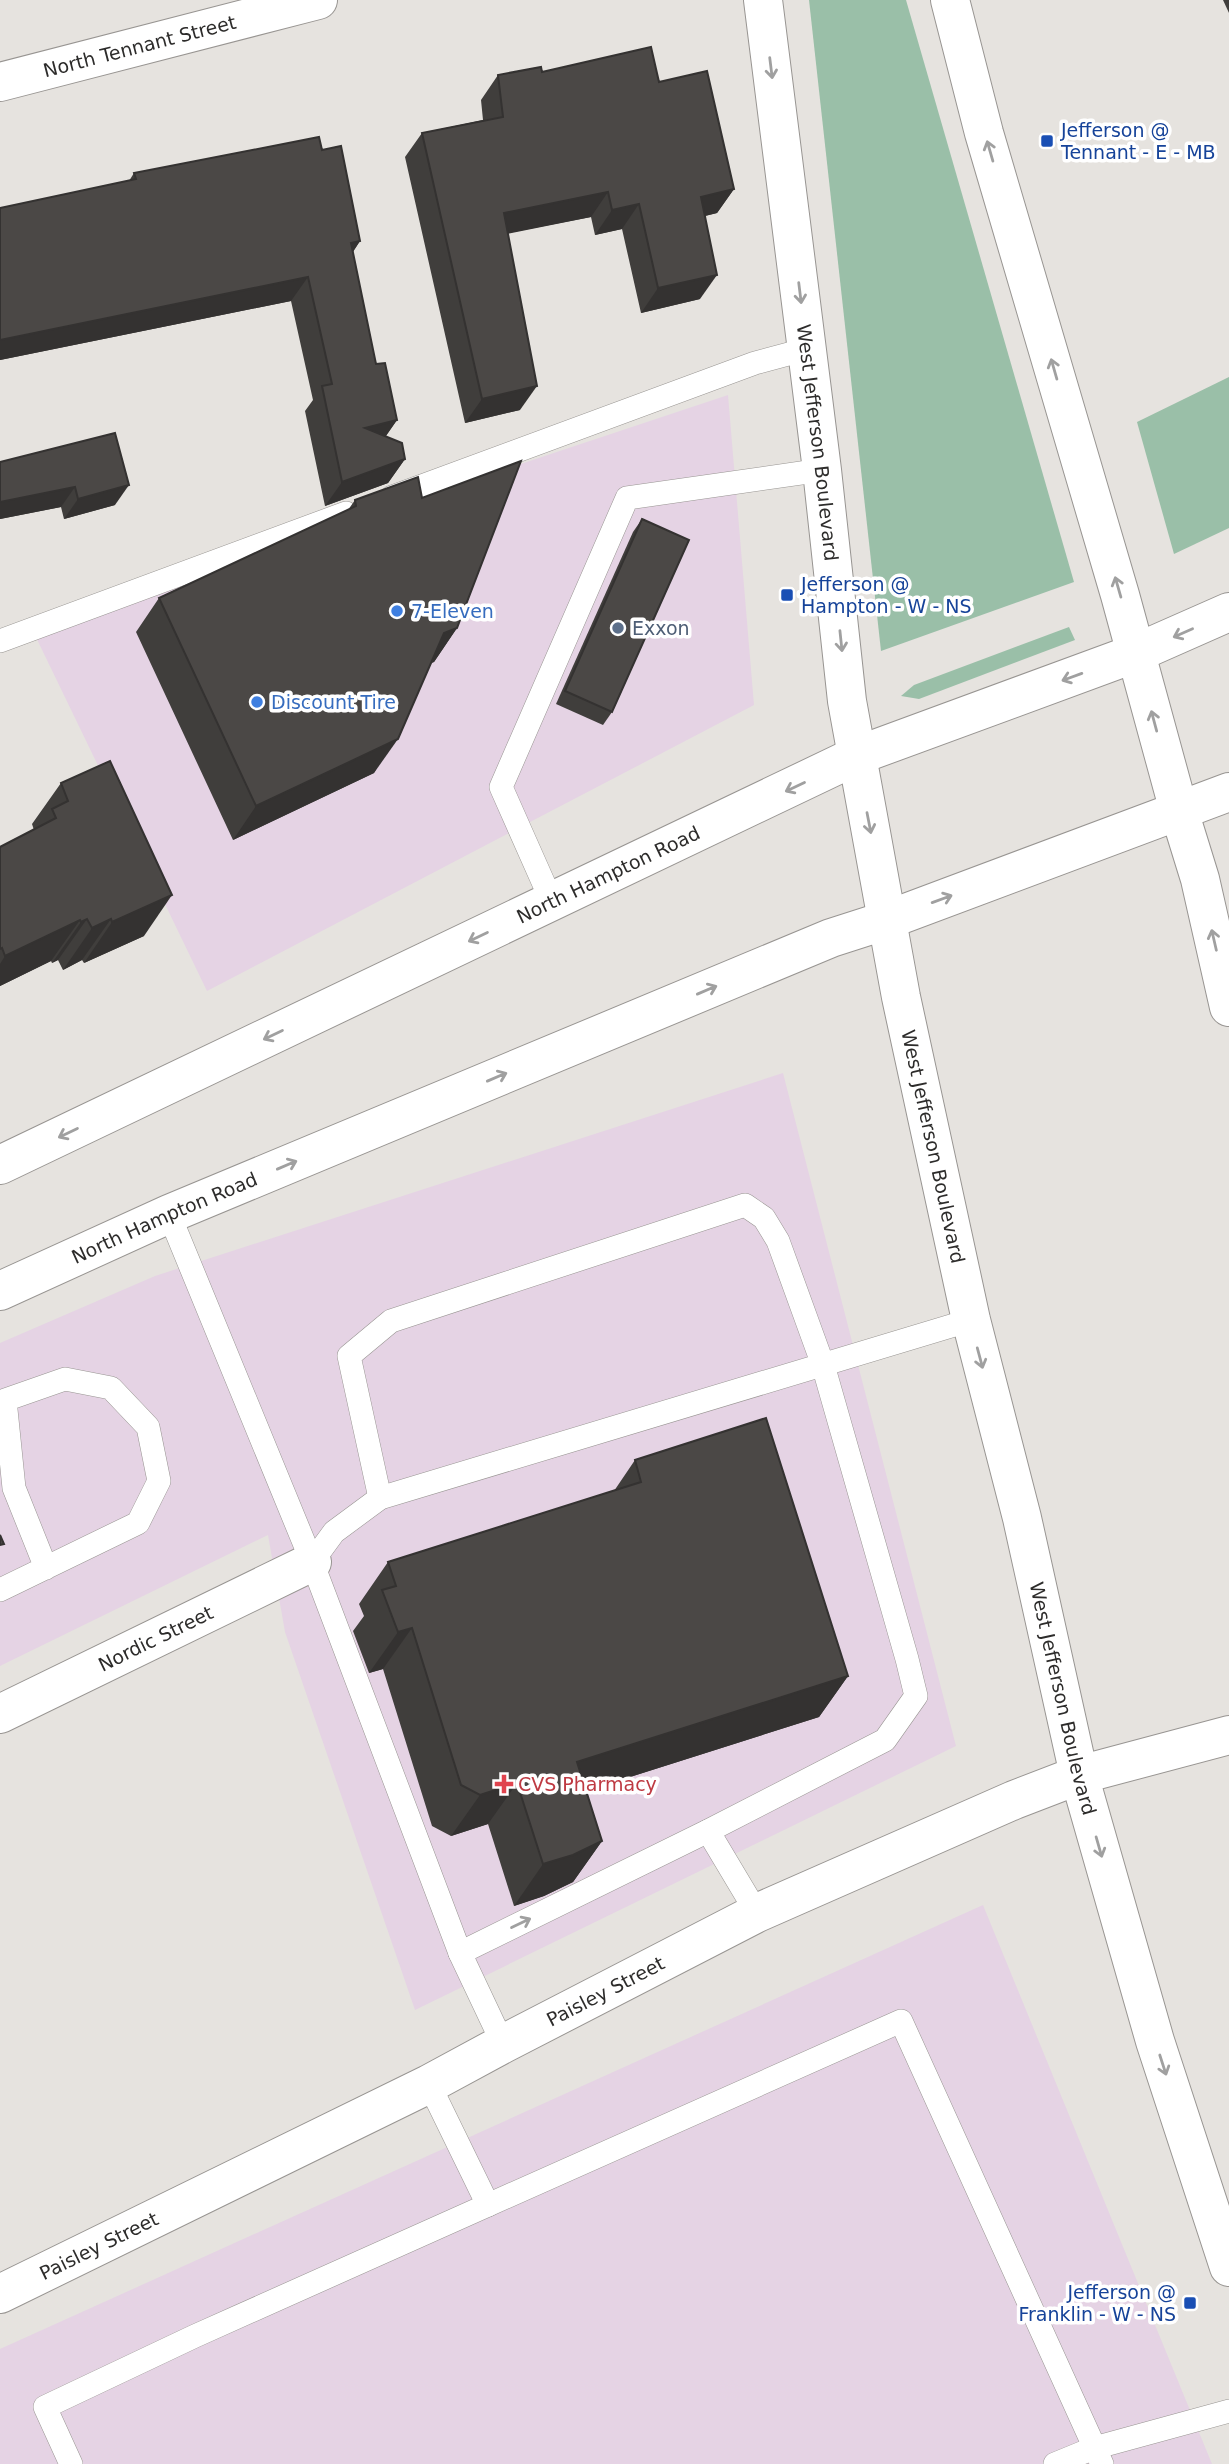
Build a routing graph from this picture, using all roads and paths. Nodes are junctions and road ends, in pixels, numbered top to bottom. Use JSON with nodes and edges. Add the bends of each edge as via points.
{"nodes":[{"id":1,"x":318,"y":0,"type":"edge"},
{"id":2,"x":763,"y":0,"type":"edge"},
{"id":3,"x":950,"y":0,"type":"edge"},
{"id":4,"x":256,"y":7,"type":"edge"},
{"id":5,"x":0,"y":82,"type":"edge"},
{"id":6,"x":807,"y":349,"type":"junction"},
{"id":7,"x":822,"y":470,"type":"junction"},
{"id":8,"x":1229,"y":612,"type":"edge"},
{"id":9,"x":0,"y":640,"type":"edge"},
{"id":10,"x":1136,"y":653,"type":"junction"},
{"id":11,"x":856,"y":756,"type":"junction"},
{"id":12,"x":1229,"y":792,"type":"edge"},
{"id":13,"x":1179,"y":811,"type":"junction"},
{"id":14,"x":552,"y":902,"type":"junction"},
{"id":15,"x":887,"y":920,"type":"junction"},
{"id":16,"x":1229,"y":1007,"type":"edge"},
{"id":17,"x":0,"y":1165,"type":"edge"},
{"id":18,"x":169,"y":1214,"type":"junction"},
{"id":19,"x":0,"y":1291,"type":"edge"},
{"id":20,"x":971,"y":1320,"type":"junction"},
{"id":21,"x":823,"y":1365,"type":"junction"},
{"id":22,"x":2,"y":1397,"type":"edge"},
{"id":23,"x":380,"y":1498,"type":"junction"},
{"id":24,"x":312,"y":1562,"type":"junction"},
{"id":25,"x":46,"y":1568,"type":"junction"},
{"id":26,"x":0,"y":1590,"type":"edge"},
{"id":27,"x":0,"y":1714,"type":"edge"},
{"id":28,"x":1229,"y":1735,"type":"edge"},
{"id":29,"x":1079,"y":1775,"type":"junction"},
{"id":30,"x":708,"y":1831,"type":"junction"},
{"id":31,"x":757,"y":1913,"type":"junction"},
{"id":32,"x":460,"y":1953,"type":"junction"},
{"id":33,"x":503,"y":2043,"type":"junction"},
{"id":34,"x":429,"y":2084,"type":"junction"},
{"id":35,"x":488,"y":2205,"type":"junction"},
{"id":36,"x":1229,"y":2267,"type":"edge"},
{"id":37,"x":0,"y":2294,"type":"edge"},
{"id":38,"x":1229,"y":2411,"type":"edge"},
{"id":39,"x":1098,"y":2456,"type":"edge"},
{"id":40,"x":71,"y":2464,"type":"edge"},
{"id":41,"x":1055,"y":2464,"type":"edge"}],
"edges":[{"from":1,"to":4,"type":"main road","name":"North Tennant Street"},
{"from":2,"to":6,"type":"main road","name":"West Jefferson Boulevard","one_way":true},
{"from":10,"to":3,"type":"main road","one_way":true,"via":[[984,133]]},
{"from":4,"to":5,"type":"main road","name":"North Tennant Street"},
{"from":6,"to":7,"type":"main road","name":"West Jefferson Boulevard"},
{"from":6,"to":9,"type":"lane","via":[[755,363]]},
{"from":7,"to":11,"type":"main road","name":"West Jefferson Boulevard","one_way":true},
{"from":7,"to":14,"type":"lane","via":[[626,498],[502,788]]},
{"from":8,"to":10,"type":"main road","name":"North Hampton Road","one_way":true},
{"from":10,"to":11,"type":"main road","name":"North Hampton Road","one_way":true},
{"from":13,"to":10,"type":"main road","one_way":true},
{"from":11,"to":14,"type":"main road","name":"North Hampton Road","one_way":true},
{"from":11,"to":15,"type":"main road","name":"West Jefferson Boulevard","one_way":true},
{"from":12,"to":13,"type":"main road","name":"North Hampton Road"},
{"from":15,"to":13,"type":"main road","name":"North Hampton Road","one_way":true},
{"from":16,"to":13,"type":"main road","one_way":true,"via":[[1200,879]]},
{"from":14,"to":17,"type":"main road","name":"North Hampton Road","one_way":true},
{"from":18,"to":15,"type":"main road","name":"North Hampton Road","one_way":true,"via":[[831,938]]},
{"from":15,"to":20,"type":"main road","name":"West Jefferson Boulevard"},
{"from":18,"to":19,"type":"main road","name":"North Hampton Road"},
{"from":18,"to":24,"type":"lane"},
{"from":20,"to":21,"type":"lane"},
{"from":20,"to":29,"type":"main road","name":"West Jefferson Boulevard","one_way":true,"via":[[1022,1518]]},
{"from":21,"to":23,"type":"lane"},
{"from":21,"to":23,"type":"lane","via":[[778,1241],[764,1218],[745,1205],[391,1321],[369,1338],[349,1356]]},
{"from":21,"to":30,"type":"lane","via":[[916,1696],[885,1740]]},
{"from":22,"to":25,"type":"lane","via":[[14,1488]]},
{"from":22,"to":25,"type":"lane","via":[[65,1379],[110,1388],[148,1427],[159,1481],[138,1523]]},
{"from":23,"to":24,"type":"lane","via":[[334,1532]]},
{"from":24,"to":27,"type":"main road","name":"Nordic Street"},
{"from":24,"to":32,"type":"lane"},
{"from":25,"to":26,"type":"lane"},
{"from":28,"to":29,"type":"main road","name":"Paisley Street"},
{"from":29,"to":31,"type":"main road","name":"Paisley Street"},
{"from":29,"to":36,"type":"main road","name":"West Jefferson Boulevard","one_way":true,"via":[[1155,2041]]},
{"from":30,"to":31,"type":"lane"},
{"from":32,"to":30,"type":"lane","one_way":true},
{"from":31,"to":33,"type":"main road","name":"Paisley Street"},
{"from":32,"to":33,"type":"lane"},
{"from":33,"to":34,"type":"main road","name":"Paisley Street"},
{"from":34,"to":35,"type":"lane"},
{"from":34,"to":37,"type":"main road","name":"Paisley Street"},
{"from":35,"to":39,"type":"lane","via":[[901,2021]]},
{"from":35,"to":40,"type":"lane","via":[[45,2407]]},
{"from":38,"to":39,"type":"lane"},
{"from":39,"to":41,"type":"lane"}]}
